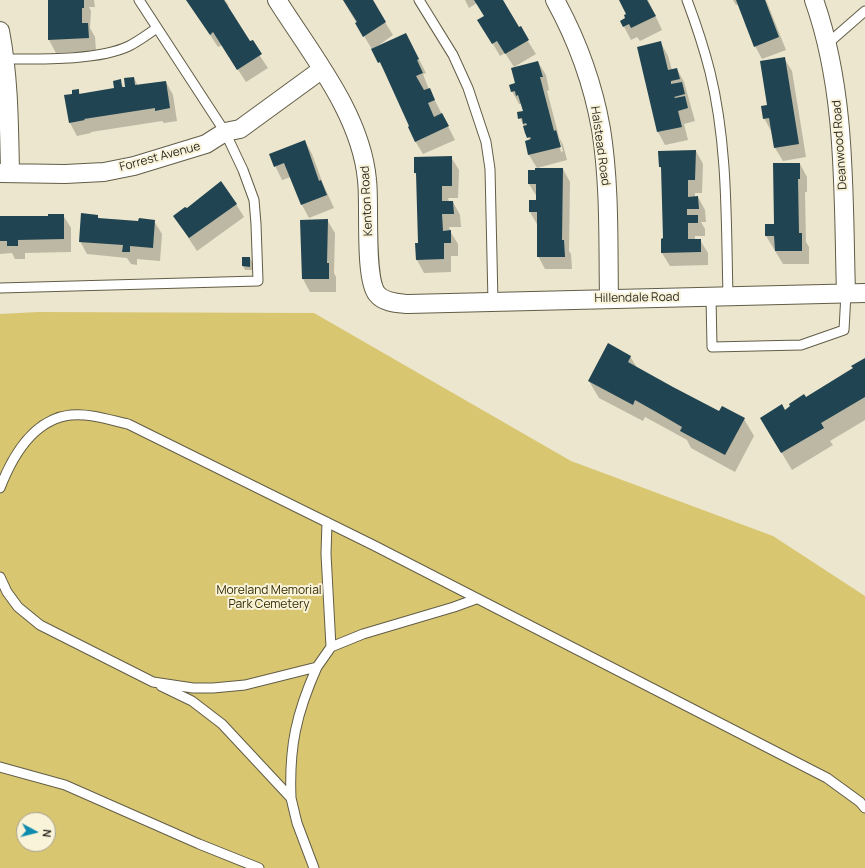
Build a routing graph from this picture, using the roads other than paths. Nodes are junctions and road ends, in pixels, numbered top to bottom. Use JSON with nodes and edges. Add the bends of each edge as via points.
{"nodes":[{"id":1,"x":139,"y":0,"type":"edge"},
{"id":2,"x":277,"y":0,"type":"edge"},
{"id":3,"x":419,"y":0,"type":"edge"},
{"id":4,"x":555,"y":0,"type":"edge"},
{"id":5,"x":687,"y":0,"type":"edge"},
{"id":6,"x":814,"y":0,"type":"edge"},
{"id":7,"x":865,"y":11,"type":"edge"},
{"id":8,"x":158,"y":28,"type":"junction"},
{"id":9,"x":0,"y":31,"type":"edge"},
{"id":10,"x":826,"y":45,"type":"junction"},
{"id":11,"x":3,"y":59,"type":"edge"},
{"id":12,"x":322,"y":70,"type":"junction"},
{"id":13,"x":225,"y":132,"type":"junction"},
{"id":14,"x":5,"y":173,"type":"edge"},
{"id":15,"x":0,"y":288,"type":"edge"},
{"id":16,"x":846,"y":293,"type":"junction"},
{"id":17,"x":865,"y":293,"type":"edge"},
{"id":18,"x":719,"y":296,"type":"junction"},
{"id":19,"x":608,"y":299,"type":"junction"},
{"id":20,"x":493,"y":302,"type":"junction"},
{"id":21,"x":408,"y":304,"type":"joint"},
{"id":22,"x":0,"y":488,"type":"edge"},
{"id":23,"x":326,"y":522,"type":"junction"},
{"id":24,"x":0,"y":577,"type":"edge"},
{"id":25,"x":476,"y":599,"type":"junction"},
{"id":26,"x":330,"y":647,"type":"junction"},
{"id":27,"x":317,"y":667,"type":"junction"},
{"id":28,"x":153,"y":682,"type":"junction"},
{"id":29,"x":0,"y":766,"type":"edge"},
{"id":30,"x":292,"y":798,"type":"junction"},
{"id":31,"x":865,"y":808,"type":"edge"},
{"id":32,"x":259,"y":868,"type":"edge"},
{"id":33,"x":314,"y":868,"type":"edge"}],
"edges":[{"from":1,"to":8,"type":"lane"},
{"from":2,"to":12,"type":"street","name":"Kenton Road"},
{"from":3,"to":20,"type":"lane","via":[[465,82],[486,142],[490,169]]},
{"from":4,"to":19,"type":"street","name":"Halstead Road","via":[[581,56],[600,128],[607,196]]},
{"from":5,"to":18,"type":"lane","via":[[710,74],[724,166]]},
{"from":6,"to":10,"type":"street","name":"Deanwood Road"},
{"from":7,"to":10,"type":"lane"},
{"from":8,"to":11,"type":"lane","via":[[128,46],[103,53],[58,58]]},
{"from":8,"to":13,"type":"lane"},
{"from":9,"to":11,"type":"street"},
{"from":10,"to":16,"type":"street","name":"Deanwood Road","via":[[840,129]]},
{"from":11,"to":14,"type":"street"},
{"from":12,"to":13,"type":"street","name":"Forrest Avenue","via":[[240,129]]},
{"from":12,"to":21,"type":"street","name":"Kenton Road","via":[[350,116],[365,159],[370,271],[373,284],[377,294],[386,300]]},
{"from":13,"to":14,"type":"street","name":"Forrest Avenue","via":[[206,144],[134,166],[104,172]]},
{"from":13,"to":15,"type":"lane","via":[[254,200],[258,281]]},
{"from":16,"to":17,"type":"street","name":"Hillendale Road"},
{"from":16,"to":18,"type":"street","name":"Hillendale Road"},
{"from":16,"to":18,"type":"lane","via":[[844,330],[801,345],[712,347]]},
{"from":18,"to":19,"type":"street","name":"Hillendale Road"},
{"from":19,"to":20,"type":"street","name":"Hillendale Road"},
{"from":20,"to":21,"type":"street","name":"Hillendale Road"},
{"from":22,"to":23,"type":"lane","via":[[10,464],[22,446],[40,427],[70,415],[94,416],[128,424]]},
{"from":23,"to":25,"type":"lane"},
{"from":23,"to":26,"type":"lane"},
{"from":24,"to":28,"type":"lane","via":[[6,592],[18,607],[40,625]]},
{"from":25,"to":26,"type":"lane","via":[[363,634]]},
{"from":25,"to":31,"type":"lane","via":[[827,778]]},
{"from":26,"to":27,"type":"lane"},
{"from":27,"to":28,"type":"lane","via":[[251,684],[221,687],[193,688]]},
{"from":27,"to":30,"type":"lane","via":[[299,714],[293,740],[290,766]]},
{"from":28,"to":30,"type":"lane","via":[[192,701],[222,724]]},
{"from":29,"to":32,"type":"lane","via":[[65,786]]},
{"from":30,"to":33,"type":"lane","via":[[297,823]]}]}
